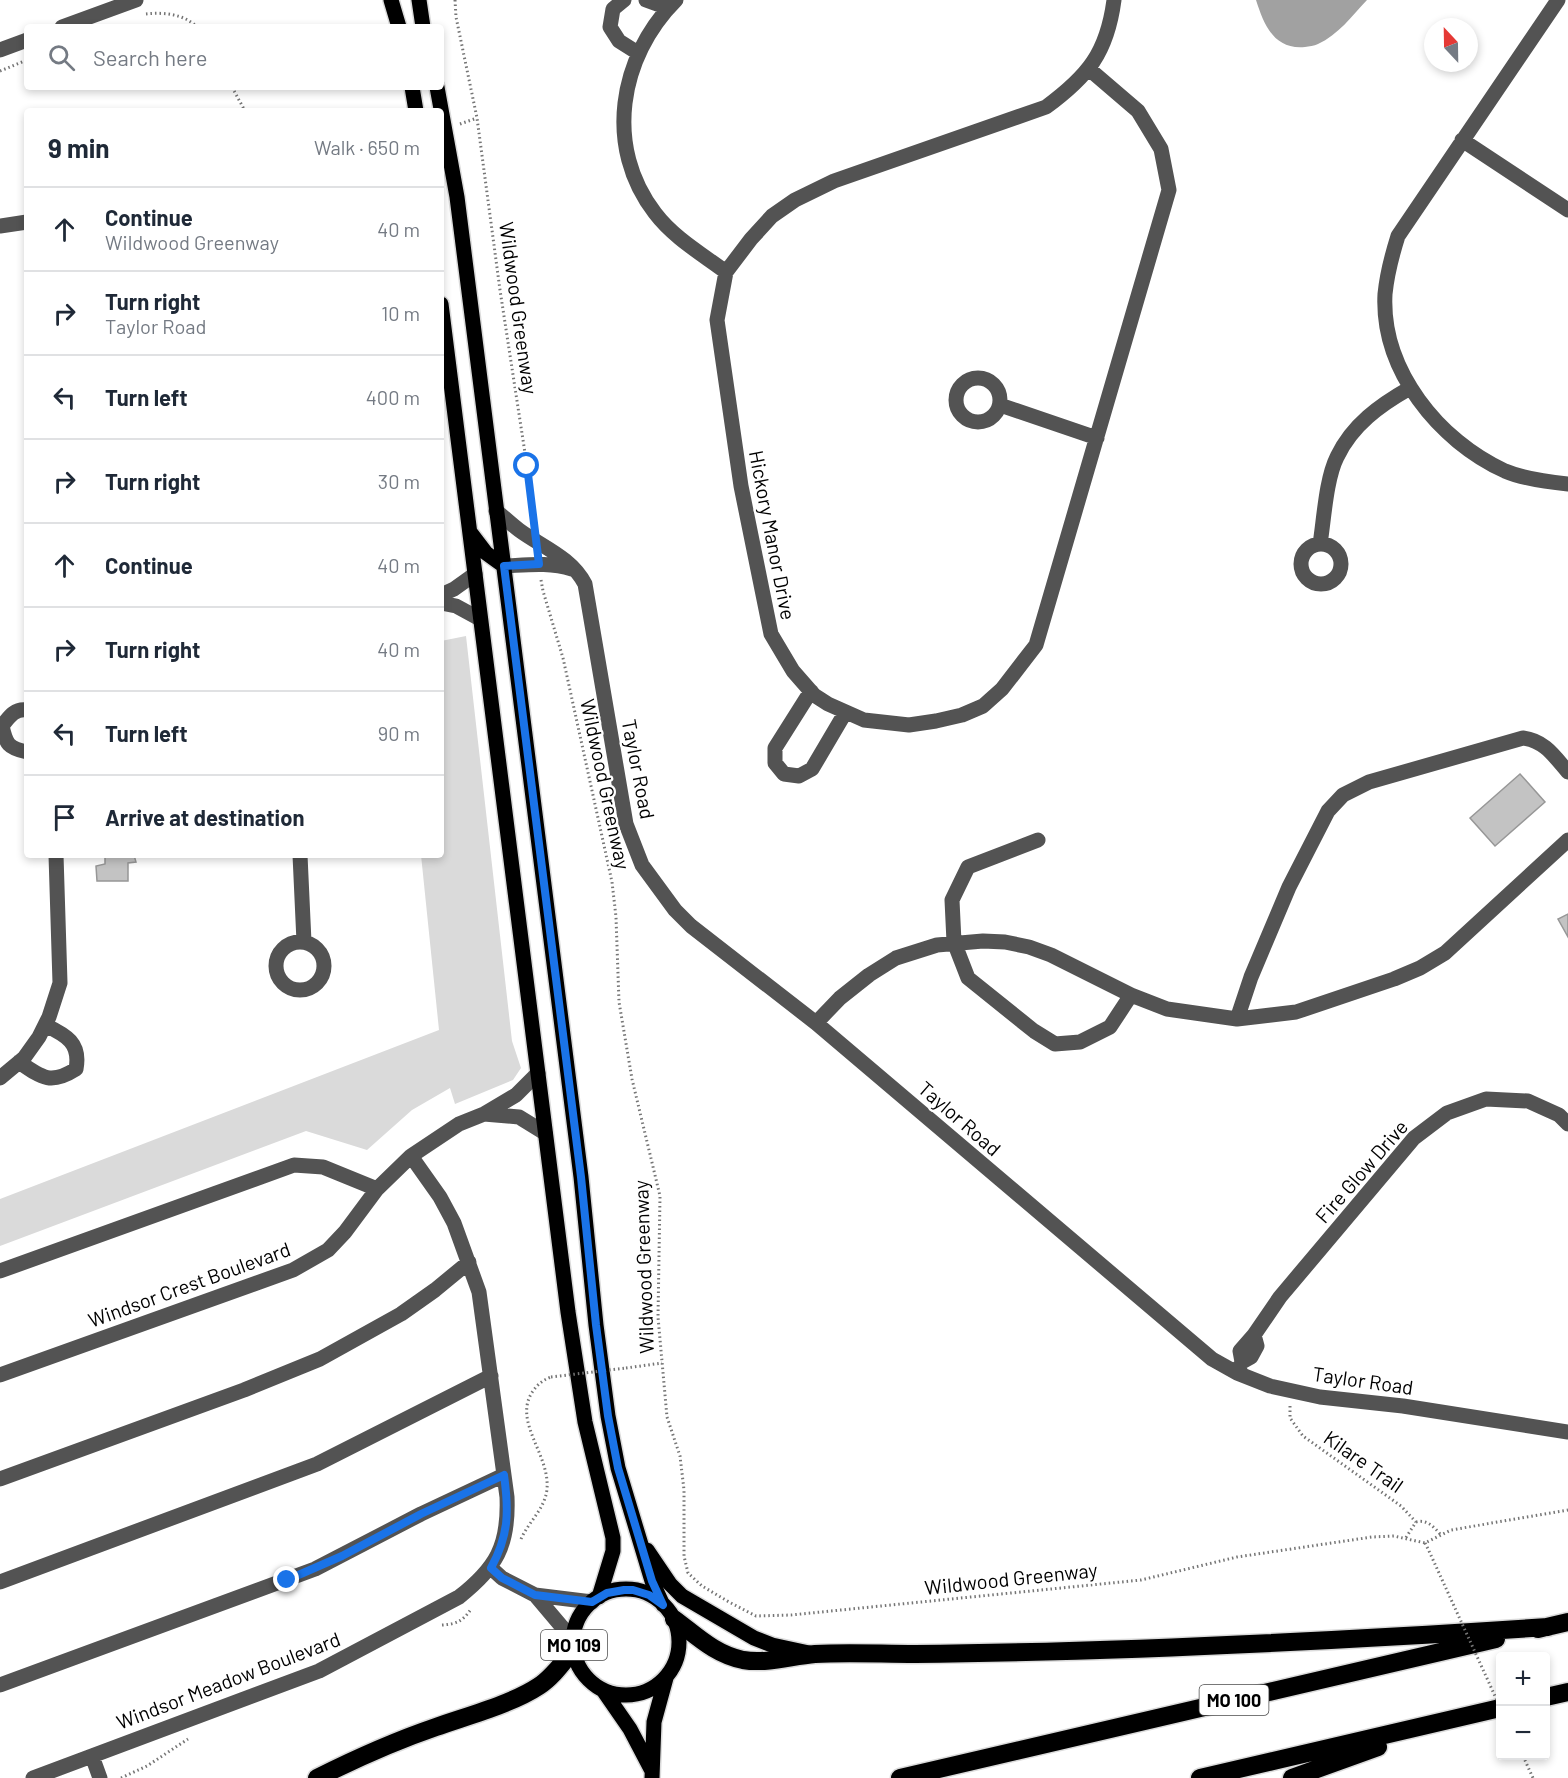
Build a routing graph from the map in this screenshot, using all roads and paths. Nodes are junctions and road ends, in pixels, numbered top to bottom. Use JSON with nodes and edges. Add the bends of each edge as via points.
{"nodes":[{"id":1,"x":136,"y":0,"type":"edge"},
{"id":2,"x":391,"y":0,"type":"edge"},
{"id":3,"x":419,"y":0,"type":"edge"},
{"id":4,"x":455,"y":0,"type":"edge"},
{"id":5,"x":624,"y":0,"type":"edge"},
{"id":6,"x":646,"y":0,"type":"edge"},
{"id":7,"x":1114,"y":0,"type":"edge"},
{"id":8,"x":1558,"y":0,"type":"edge"},
{"id":9,"x":672,"y":4,"type":"edge"},
{"id":10,"x":144,"y":14,"type":"dead end"},
{"id":11,"x":70,"y":24,"type":"edge"},
{"id":12,"x":192,"y":24,"type":"edge"},
{"id":13,"x":398,"y":24,"type":"edge"},
{"id":14,"x":423,"y":24,"type":"edge"},
{"id":15,"x":24,"y":41,"type":"edge"},
{"id":16,"x":0,"y":50,"type":"edge"},
{"id":17,"x":638,"y":53,"type":"junction"},
{"id":18,"x":24,"y":61,"type":"edge"},
{"id":19,"x":1089,"y":69,"type":"junction"},
{"id":20,"x":0,"y":71,"type":"edge"},
{"id":21,"x":234,"y":90,"type":"edge"},
{"id":22,"x":412,"y":90,"type":"edge"},
{"id":23,"x":438,"y":90,"type":"edge"},
{"id":24,"x":243,"y":108,"type":"edge"},
{"id":25,"x":416,"y":108,"type":"edge"},
{"id":26,"x":441,"y":108,"type":"edge"},
{"id":27,"x":477,"y":117,"type":"junction"},
{"id":28,"x":460,"y":124,"type":"dead end"},
{"id":29,"x":444,"y":126,"type":"edge"},
{"id":30,"x":1462,"y":140,"type":"junction"},
{"id":31,"x":1568,"y":210,"type":"edge"},
{"id":32,"x":24,"y":222,"type":"edge"},
{"id":33,"x":0,"y":226,"type":"edge"},
{"id":34,"x":726,"y":272,"type":"junction"},
{"id":35,"x":444,"y":327,"type":"edge"},
{"id":36,"x":1410,"y":388,"type":"junction"},
{"id":37,"x":1000,"y":405,"type":"dead end"},
{"id":38,"x":1097,"y":438,"type":"junction"},
{"id":39,"x":1568,"y":484,"type":"edge"},
{"id":40,"x":496,"y":511,"type":"junction"},
{"id":41,"x":470,"y":531,"type":"junction"},
{"id":42,"x":535,"y":540,"type":"junction"},
{"id":43,"x":1320,"y":544,"type":"dead end"},
{"id":44,"x":539,"y":564,"type":"junction"},
{"id":45,"x":504,"y":566,"type":"junction"},
{"id":46,"x":575,"y":570,"type":"junction"},
{"id":47,"x":475,"y":574,"type":"junction"},
{"id":48,"x":444,"y":594,"type":"edge"},
{"id":49,"x":444,"y":604,"type":"edge"},
{"id":50,"x":480,"y":619,"type":"junction"},
{"id":51,"x":811,"y":691,"type":"junction"},
{"id":52,"x":24,"y":710,"type":"edge"},
{"id":53,"x":845,"y":713,"type":"junction"},
{"id":54,"x":24,"y":751,"type":"edge"},
{"id":55,"x":1568,"y":772,"type":"edge"},
{"id":56,"x":1038,"y":840,"type":"dead end"},
{"id":57,"x":1568,"y":840,"type":"edge"},
{"id":58,"x":56,"y":858,"type":"edge"},
{"id":59,"x":300,"y":858,"type":"edge"},
{"id":60,"x":304,"y":942,"type":"dead end"},
{"id":61,"x":954,"y":942,"type":"junction"},
{"id":62,"x":1131,"y":995,"type":"junction"},
{"id":63,"x":1237,"y":1019,"type":"junction"},
{"id":64,"x":816,"y":1023,"type":"junction"},
{"id":65,"x":45,"y":1025,"type":"junction"},
{"id":66,"x":19,"y":1062,"type":"junction"},
{"id":67,"x":538,"y":1073,"type":"junction"},
{"id":68,"x":0,"y":1078,"type":"edge"},
{"id":69,"x":484,"y":1114,"type":"junction"},
{"id":70,"x":1568,"y":1124,"type":"edge"},
{"id":71,"x":545,"y":1133,"type":"junction"},
{"id":72,"x":411,"y":1156,"type":"junction"},
{"id":73,"x":377,"y":1189,"type":"junction"},
{"id":74,"x":469,"y":1262,"type":"junction"},
{"id":75,"x":0,"y":1270,"type":"edge"},
{"id":76,"x":662,"y":1363,"type":"junction"},
{"id":77,"x":1239,"y":1368,"type":"junction"},
{"id":78,"x":0,"y":1375,"type":"edge"},
{"id":79,"x":491,"y":1376,"type":"junction"},
{"id":80,"x":1290,"y":1407,"type":"dead end"},
{"id":81,"x":1568,"y":1432,"type":"edge"},
{"id":82,"x":504,"y":1475,"type":"junction"},
{"id":83,"x":0,"y":1479,"type":"edge"},
{"id":84,"x":1568,"y":1510,"type":"edge"},
{"id":85,"x":1416,"y":1522,"type":"junction"},
{"id":86,"x":1441,"y":1535,"type":"junction"},
{"id":87,"x":640,"y":1538,"type":"junction"},
{"id":88,"x":1405,"y":1539,"type":"junction"},
{"id":89,"x":1425,"y":1543,"type":"junction"},
{"id":90,"x":519,"y":1544,"type":"dead end"},
{"id":91,"x":491,"y":1568,"type":"junction"},
{"id":92,"x":0,"y":1582,"type":"edge"},
{"id":93,"x":535,"y":1595,"type":"junction"},
{"id":94,"x":595,"y":1600,"type":"junction"},
{"id":95,"x":669,"y":1612,"type":"junction"},
{"id":96,"x":1568,"y":1622,"type":"edge"},
{"id":97,"x":1548,"y":1627,"type":"junction"},
{"id":98,"x":574,"y":1645,"type":"junction"},
{"id":99,"x":814,"y":1654,"type":"junction"},
{"id":100,"x":666,"y":1676,"type":"junction"},
{"id":101,"x":0,"y":1685,"type":"edge"},
{"id":102,"x":603,"y":1690,"type":"junction"},
{"id":103,"x":1568,"y":1692,"type":"edge"},
{"id":104,"x":1550,"y":1696,"type":"edge"},
{"id":105,"x":1499,"y":1706,"type":"edge"},
{"id":106,"x":1496,"y":1709,"type":"edge"},
{"id":107,"x":1415,"y":1728,"type":"junction"},
{"id":108,"x":92,"y":1756,"type":"junction"},
{"id":109,"x":1525,"y":1760,"type":"edge"},
{"id":110,"x":652,"y":1773,"type":"edge"},
{"id":111,"x":33,"y":1778,"type":"edge"},
{"id":112,"x":100,"y":1778,"type":"edge"},
{"id":113,"x":317,"y":1778,"type":"edge"},
{"id":114,"x":900,"y":1778,"type":"edge"},
{"id":115,"x":1200,"y":1778,"type":"edge"},
{"id":116,"x":1292,"y":1778,"type":"edge"},
{"id":117,"x":1533,"y":1778,"type":"edge"}],
"edges":[{"from":1,"to":11,"type":"street"},
{"from":2,"to":13,"type":"main road"},
{"from":3,"to":14,"type":"main road"},
{"from":4,"to":27,"type":"path","name":"Wildwood Greenway"},
{"from":5,"to":17,"type":"street","via":[[613,9],[610,27],[619,41]]},
{"from":6,"to":9,"type":"street"},
{"from":7,"to":19,"type":"street","name":"Hickory Manor Drive","via":[[1102,46]]},
{"from":8,"to":30,"type":"street"},
{"from":9,"to":17,"type":"street"},
{"from":10,"to":12,"type":"path","via":[[176,15]]},
{"from":15,"to":16,"type":"street"},
{"from":17,"to":34,"type":"street","via":[[624,110],[624,138],[641,189],[672,231]]},
{"from":18,"to":20,"type":"path"},
{"from":19,"to":34,"type":"street","name":"Hickory Manor Drive","via":[[1046,107],[834,181],[795,200],[772,216]]},
{"from":19,"to":38,"type":"street","name":"Hickory Manor Drive","via":[[1138,111],[1161,149],[1169,190]]},
{"from":21,"to":24,"type":"path"},
{"from":22,"to":25,"type":"main road"},
{"from":23,"to":26,"type":"main road","number":"MO 109"},
{"from":27,"to":28,"type":"path"},
{"from":27,"to":42,"type":"path","name":"Wildwood Greenway"},
{"from":29,"to":40,"type":"main road","number":"MO 109","via":[[457,197]]},
{"from":30,"to":31,"type":"street"},
{"from":30,"to":36,"type":"street","via":[[1398,236],[1389,268],[1385,295],[1387,324]]},
{"from":32,"to":33,"type":"street"},
{"from":34,"to":51,"type":"street","name":"Hickory Manor Drive","via":[[717,320],[741,486],[771,634],[793,671]]},
{"from":35,"to":41,"type":"main road","number":"MO 109"},
{"from":36,"to":39,"type":"street","via":[[1458,443],[1480,457],[1507,471]]},
{"from":36,"to":43,"type":"street","via":[[1364,418],[1344,444],[1336,458]]},
{"from":37,"to":38,"type":"street"},
{"from":38,"to":53,"type":"street","name":"Hickory Manor Drive","via":[[1035,645],[1002,689],[983,706],[962,715],[909,726],[864,720]]},
{"from":40,"to":42,"type":"street","name":"Taylor Road"},
{"from":40,"to":45,"type":"main road","number":"MO 109"},
{"from":41,"to":45,"type":"main road","via":[[486,553]]},
{"from":41,"to":47,"type":"main road","number":"MO 109"},
{"from":42,"to":46,"type":"street","name":"Taylor Road"},
{"from":44,"to":45,"type":"street"},
{"from":44,"to":46,"type":"street"},
{"from":44,"to":76,"type":"path","name":"Wildwood Greenway","via":[[612,882],[619,1002],[632,1079],[660,1196],[658,1293]]},
{"from":45,"to":87,"type":"main road","number":"MO 109","via":[[608,1416],[618,1468]]},
{"from":46,"to":64,"type":"street","name":"Taylor Road","via":[[585,584],[626,824],[642,865],[691,926]]},
{"from":47,"to":48,"type":"street"},
{"from":47,"to":50,"type":"main road","number":"MO 109"},
{"from":49,"to":50,"type":"street"},
{"from":50,"to":67,"type":"main road","number":"MO 109"},
{"from":51,"to":53,"type":"street","name":"Hickory Manor Drive"},
{"from":51,"to":53,"type":"street","via":[[775,748],[775,763],[784,774],[799,776],[812,769]]},
{"from":52,"to":54,"type":"street","via":[[11,714],[2,726],[5,741]]},
{"from":55,"to":63,"type":"street","via":[[1545,745],[1523,738],[1369,782],[1343,795],[1328,811],[1289,887]]},
{"from":56,"to":61,"type":"street","via":[[968,867],[952,900]]},
{"from":57,"to":63,"type":"street","via":[[1445,953],[1420,968],[1296,1012]]},
{"from":58,"to":65,"type":"street","via":[[60,983]]},
{"from":59,"to":60,"type":"street"},
{"from":61,"to":62,"type":"street","via":[[1005,942],[1029,947]]},
{"from":61,"to":62,"type":"street","via":[[968,978],[1055,1044],[1080,1042],[1110,1027]]},
{"from":61,"to":64,"type":"street","via":[[896,958],[868,975]]},
{"from":62,"to":63,"type":"street","via":[[1167,1009]]},
{"from":64,"to":77,"type":"street","name":"Taylor Road","via":[[1167,1323],[1212,1359]]},
{"from":65,"to":66,"type":"street"},
{"from":65,"to":66,"type":"street","via":[[74,1044],[79,1057],[76,1069],[64,1077],[49,1079]]},
{"from":66,"to":68,"type":"street"},
{"from":67,"to":69,"type":"street","name":"Windsor Crest Boulevard","via":[[516,1095]]},
{"from":67,"to":71,"type":"main road","number":"MO 109"},
{"from":69,"to":71,"type":"street","name":"Windsor Crest Boulevard","via":[[519,1117]]},
{"from":69,"to":72,"type":"street","name":"Windsor Crest Boulevard","via":[[459,1124]]},
{"from":70,"to":77,"type":"street","name":"Fire Glow Drive","via":[[1559,1115],[1528,1101],[1486,1099],[1447,1113],[1414,1138],[1280,1298],[1240,1350]]},
{"from":71,"to":94,"type":"main road","number":"MO 109","via":[[585,1422],[613,1538],[613,1551]]},
{"from":72,"to":73,"type":"street","name":"Windsor Crest Boulevard"},
{"from":72,"to":74,"type":"street","name":"Windsor Meadow Boulevard","via":[[440,1197]]},
{"from":73,"to":75,"type":"street","via":[[323,1167],[294,1165]]},
{"from":73,"to":78,"type":"street","name":"Windsor Crest Boulevard","via":[[328,1250],[293,1270]]},
{"from":74,"to":79,"type":"street","name":"Windsor Meadow Boulevard","via":[[479,1293]]},
{"from":74,"to":83,"type":"street","via":[[401,1314],[320,1359]]},
{"from":76,"to":88,"type":"path","name":"Wildwood Greenway","via":[[667,1417],[680,1456],[688,1573],[702,1586],[756,1616],[1141,1580],[1237,1557],[1372,1537]]},
{"from":76,"to":90,"type":"path","bridge":true,"via":[[551,1377],[537,1385],[526,1404],[527,1423],[541,1454],[547,1489],[545,1501]]},
{"from":77,"to":81,"type":"street","name":"Taylor Road","via":[[1270,1386],[1320,1397]]},
{"from":79,"to":82,"type":"street","name":"Windsor Meadow Boulevard"},
{"from":79,"to":92,"type":"street","via":[[318,1464]]},
{"from":80,"to":85,"type":"path","name":"Kilare Trail","via":[[1290,1418],[1303,1436],[1401,1506]]},
{"from":82,"to":91,"type":"street","name":"Windsor Meadow Boulevard","via":[[508,1517]]},
{"from":82,"to":101,"type":"street","via":[[315,1569]]},
{"from":84,"to":86,"type":"path"},
{"from":85,"to":86,"type":"path","name":"Kilare Trail","via":[[1427,1522]]},
{"from":85,"to":88,"type":"path"},
{"from":86,"to":89,"type":"path"},
{"from":87,"to":95,"type":"main road","number":"MO 109","via":[[652,1581]]},
{"from":87,"to":99,"type":"main road","via":[[682,1596],[754,1638]]},
{"from":88,"to":89,"type":"path","name":"Wildwood Greenway"},
{"from":89,"to":105,"type":"path","bridge":true},
{"from":91,"to":93,"type":"street"},
{"from":91,"to":108,"type":"street","name":"Windsor Meadow Boulevard","via":[[459,1598],[340,1661]]},
{"from":93,"to":94,"type":"street"},
{"from":93,"to":98,"type":"street"},
{"from":94,"to":95,"type":"main road","via":[[615,1591],[633,1590],[649,1595]]},
{"from":94,"to":98,"type":"main road","number":"MO 109","via":[[577,1623]]},
{"from":95,"to":99,"type":"highway","via":[[707,1646],[727,1656],[767,1661]]},
{"from":95,"to":100,"type":"main road","number":"MO 109","via":[[679,1636],[678,1653]]},
{"from":96,"to":97,"type":"highway","number":"MO 100"},
{"from":97,"to":99,"type":"highway","via":[[1255,1646]]},
{"from":97,"to":114,"type":"highway","number":"MO 100"},
{"from":98,"to":102,"type":"main road","number":"MO 109","via":[[583,1673]]},
{"from":98,"to":113,"type":"highway","via":[[555,1672],[529,1692],[423,1731]]},
{"from":100,"to":102,"type":"main road","via":[[653,1688],[637,1694]]},
{"from":100,"to":110,"type":"main road","number":"MO 109","via":[[654,1722]]},
{"from":102,"to":110,"type":"main road","number":"MO 109","via":[[630,1729]]},
{"from":103,"to":104,"type":"highway"},
{"from":106,"to":107,"type":"highway"},
{"from":107,"to":115,"type":"highway"},
{"from":107,"to":116,"type":"highway","via":[[1385,1744]]},
{"from":108,"to":111,"type":"street","name":"Windsor Meadow Boulevard"},
{"from":108,"to":112,"type":"street"},
{"from":109,"to":117,"type":"path"}]}
